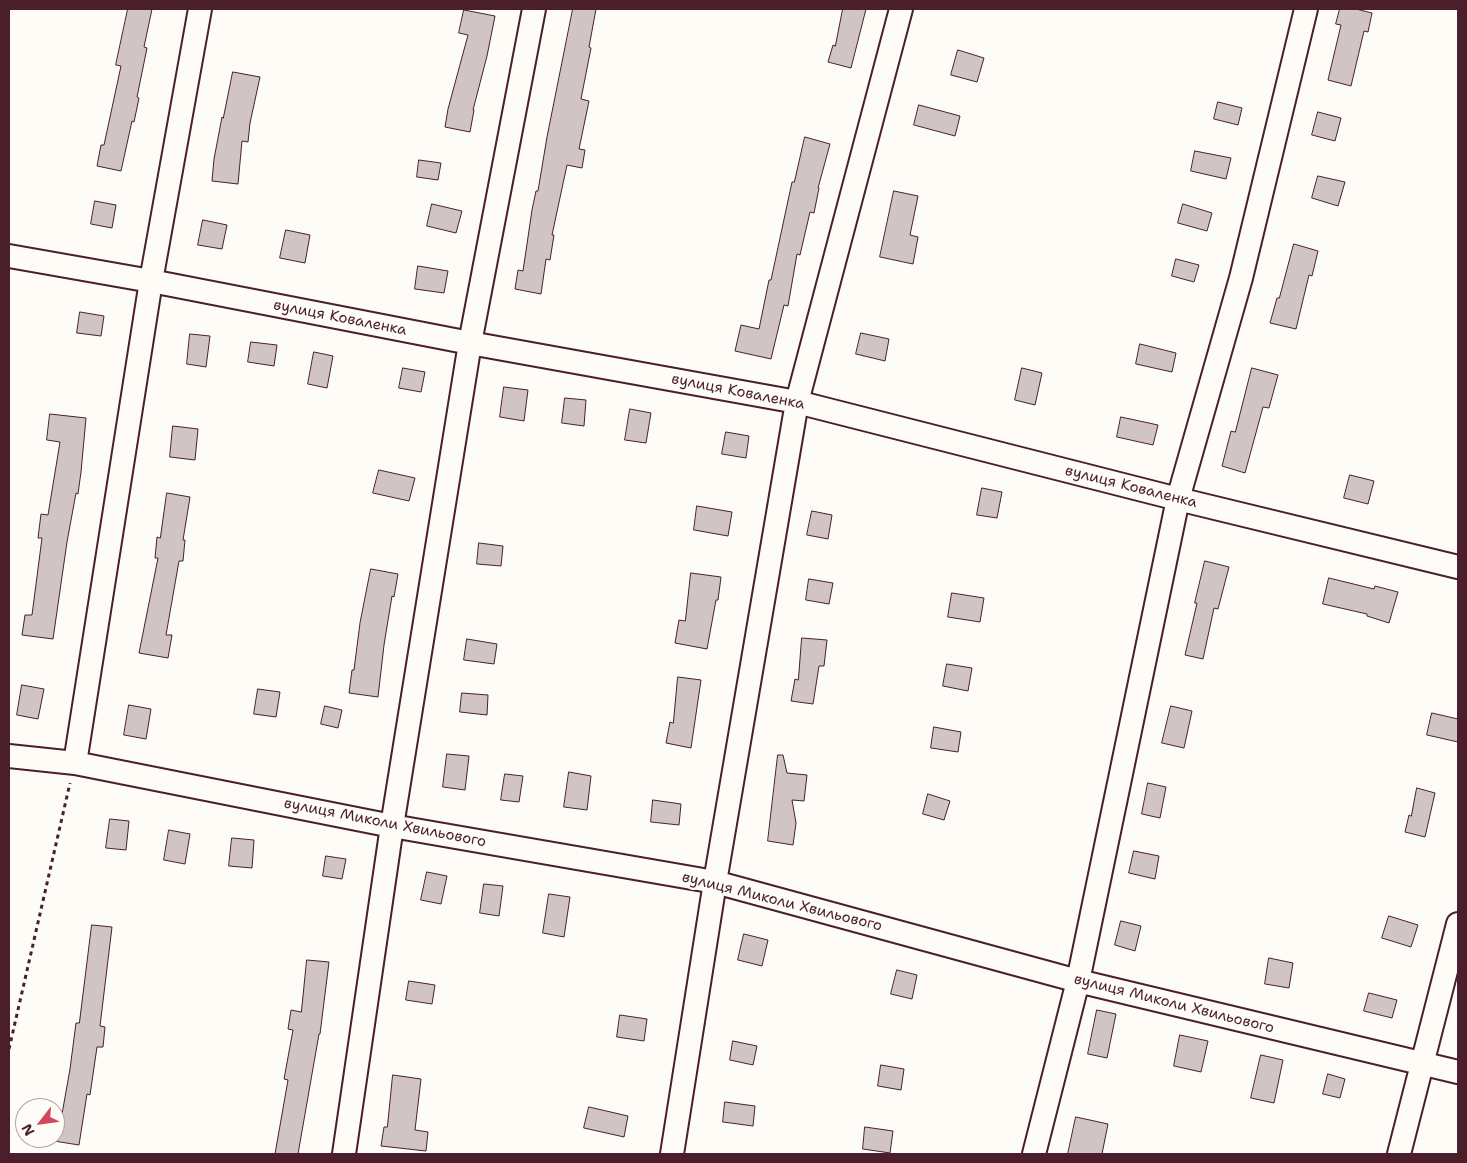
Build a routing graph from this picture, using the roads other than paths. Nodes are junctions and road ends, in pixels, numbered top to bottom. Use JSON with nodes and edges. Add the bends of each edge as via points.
{"nodes":[{"id":1,"x":200,"y":9,"type":"edge"},
{"id":2,"x":534,"y":9,"type":"edge"},
{"id":3,"x":901,"y":9,"type":"edge"},
{"id":4,"x":1306,"y":9,"type":"edge"},
{"id":5,"x":9,"y":256,"type":"edge"},
{"id":6,"x":151,"y":281,"type":"junction"},
{"id":7,"x":470,"y":343,"type":"junction"},
{"id":8,"x":797,"y":402,"type":"junction"},
{"id":9,"x":1178,"y":499,"type":"junction"},
{"id":10,"x":1458,"y":567,"type":"edge"},
{"id":11,"x":9,"y":756,"type":"edge"},
{"id":12,"x":75,"y":763,"type":"junction"},
{"id":13,"x":392,"y":826,"type":"junction"},
{"id":14,"x":715,"y":882,"type":"junction"},
{"id":15,"x":1458,"y":924,"type":"edge"},
{"id":16,"x":1078,"y":981,"type":"junction"},
{"id":17,"x":1422,"y":1063,"type":"junction"},
{"id":18,"x":1458,"y":1072,"type":"edge"},
{"id":19,"x":344,"y":1154,"type":"edge"},
{"id":20,"x":672,"y":1154,"type":"edge"},
{"id":21,"x":1034,"y":1154,"type":"edge"},
{"id":22,"x":1399,"y":1154,"type":"edge"}],
"edges":[{"from":1,"to":6,"type":"street"},
{"from":2,"to":7,"type":"street"},
{"from":3,"to":8,"type":"street"},
{"from":4,"to":9,"type":"street","via":[[1241,278]]},
{"from":5,"to":6,"type":"street","name":"вулиця Коваленка"},
{"from":6,"to":7,"type":"street","name":"вулиця Коваленка"},
{"from":6,"to":12,"type":"street"},
{"from":7,"to":8,"type":"street","name":"вулиця Коваленка"},
{"from":7,"to":13,"type":"street"},
{"from":8,"to":9,"type":"street","name":"вулиця Коваленка"},
{"from":8,"to":14,"type":"street"},
{"from":9,"to":10,"type":"street","name":"вулиця Коваленка"},
{"from":9,"to":16,"type":"street"},
{"from":11,"to":12,"type":"street","name":"вулиця Миколи Хвильового"},
{"from":12,"to":13,"type":"street","name":"вулиця Миколи Хвильового"},
{"from":13,"to":14,"type":"street","name":"вулиця Миколи Хвильового"},
{"from":13,"to":19,"type":"street"},
{"from":14,"to":16,"type":"street","name":"вулиця Миколи Хвильового"},
{"from":14,"to":20,"type":"street"},
{"from":15,"to":17,"type":"street"},
{"from":16,"to":17,"type":"street","name":"вулиця Миколи Хвильового"},
{"from":16,"to":21,"type":"street"},
{"from":17,"to":18,"type":"street","name":"вулиця Миколи Хвильового"},
{"from":17,"to":22,"type":"street"}]}
